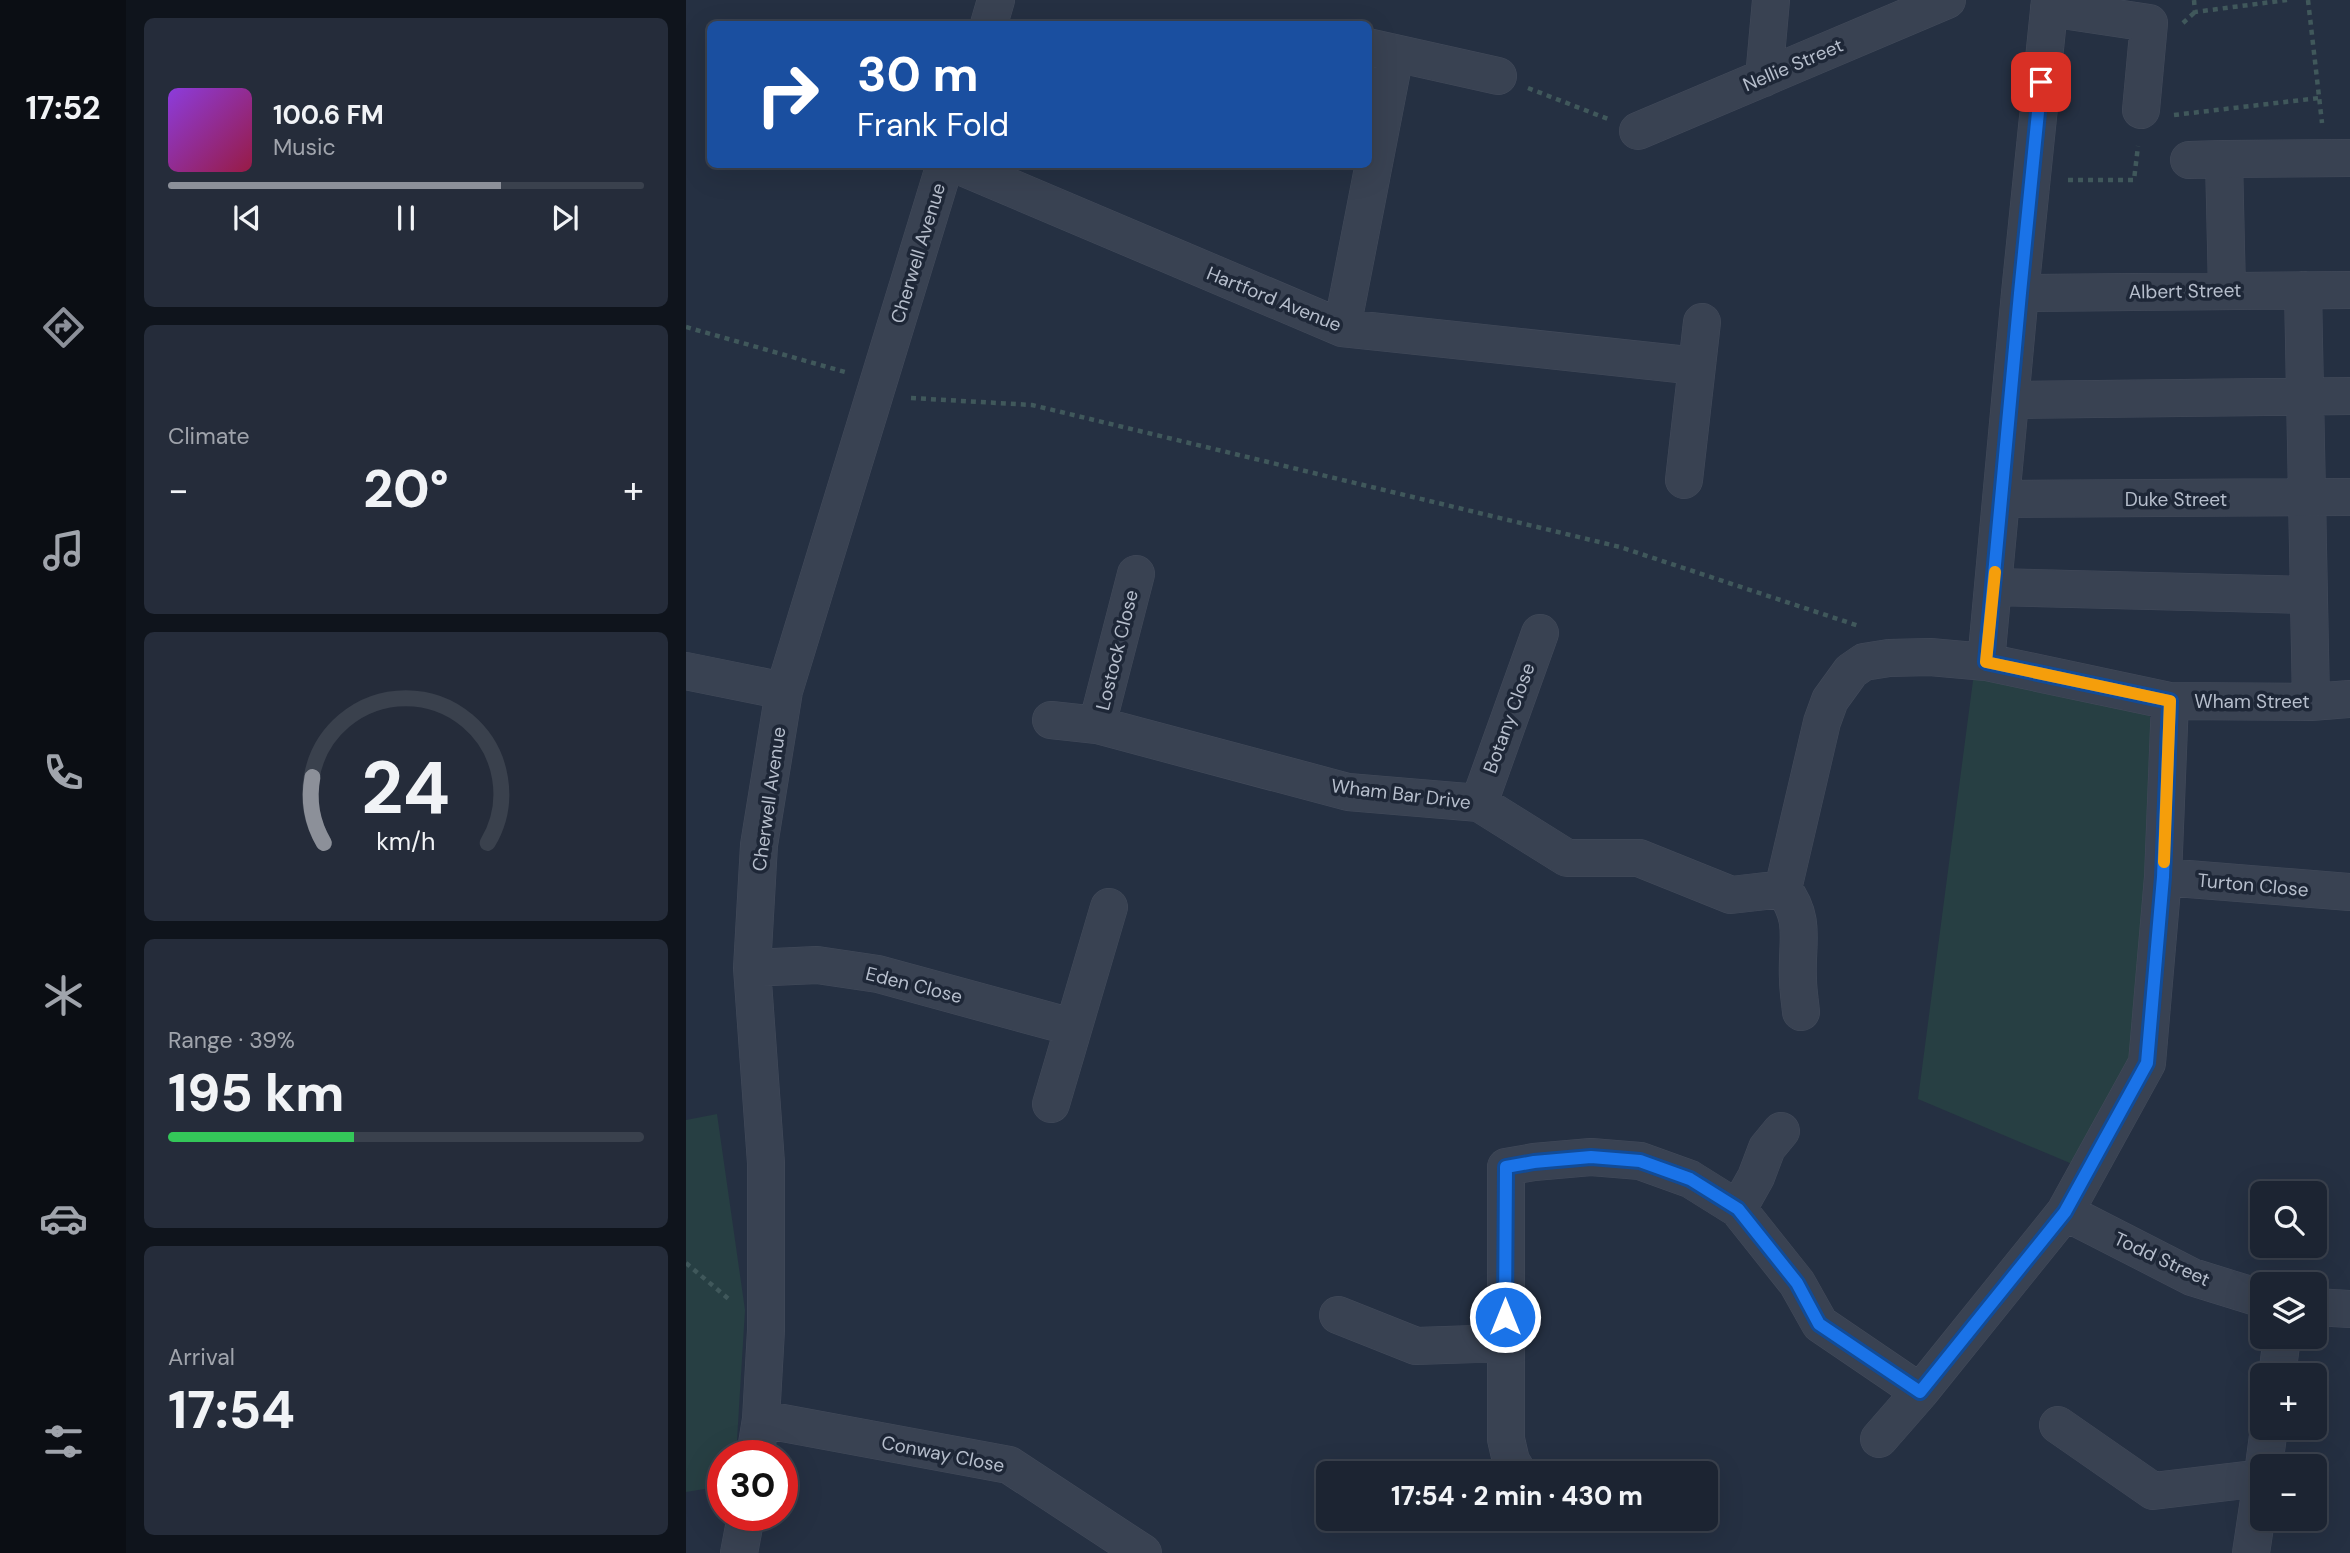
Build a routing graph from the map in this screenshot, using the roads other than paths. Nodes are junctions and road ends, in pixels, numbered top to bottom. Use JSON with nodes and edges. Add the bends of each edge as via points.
{"nodes":[{"id":1,"x":996,"y":0,"type":"edge"},
{"id":2,"x":1772,"y":0,"type":"edge"},
{"id":3,"x":1947,"y":0,"type":"edge"},
{"id":4,"x":2050,"y":4,"type":"edge"},
{"id":5,"x":1904,"y":9,"type":"edge"},
{"id":6,"x":990,"y":21,"type":"edge"},
{"id":7,"x":1382,"y":51,"type":"edge"},
{"id":8,"x":1498,"y":76,"type":"road end"},
{"id":9,"x":1764,"y":78,"type":"junction"},
{"id":10,"x":1372,"y":120,"type":"edge"},
{"id":11,"x":2139,"y":128,"type":"road end"},
{"id":12,"x":1639,"y":131,"type":"road end"},
{"id":13,"x":2338,"y":158,"type":"edge"},
{"id":14,"x":945,"y":168,"type":"edge"},
{"id":15,"x":964,"y":168,"type":"edge"},
{"id":16,"x":1365,"y":168,"type":"edge"},
{"id":17,"x":2303,"y":290,"type":"junction"},
{"id":18,"x":2350,"y":290,"type":"edge"},
{"id":19,"x":2227,"y":291,"type":"junction"},
{"id":20,"x":2020,"y":293,"type":"junction"},
{"id":21,"x":1702,"y":322,"type":"dead end"},
{"id":22,"x":1342,"y":328,"type":"junction"},
{"id":23,"x":1697,"y":366,"type":"junction"},
{"id":24,"x":2350,"y":396,"type":"edge"},
{"id":25,"x":2305,"y":397,"type":"junction"},
{"id":26,"x":2010,"y":400,"type":"junction"},
{"id":27,"x":1684,"y":480,"type":"dead end"},
{"id":28,"x":2350,"y":497,"type":"edge"},
{"id":29,"x":2308,"y":498,"type":"junction"},
{"id":30,"x":2002,"y":499,"type":"junction"},
{"id":31,"x":1136,"y":575,"type":"dead end"},
{"id":32,"x":1993,"y":587,"type":"junction"},
{"id":33,"x":2309,"y":596,"type":"junction"},
{"id":34,"x":1539,"y":634,"type":"dead end"},
{"id":35,"x":1986,"y":662,"type":"junction"},
{"id":36,"x":686,"y":671,"type":"edge"},
{"id":37,"x":784,"y":691,"type":"junction"},
{"id":38,"x":2350,"y":699,"type":"edge"},
{"id":39,"x":2170,"y":701,"type":"junction"},
{"id":40,"x":2311,"y":702,"type":"junction"},
{"id":41,"x":1051,"y":720,"type":"dead end"},
{"id":42,"x":1097,"y":725,"type":"junction"},
{"id":43,"x":1479,"y":803,"type":"junction"},
{"id":44,"x":2163,"y":877,"type":"junction"},
{"id":45,"x":1783,"y":889,"type":"junction"},
{"id":46,"x":2347,"y":892,"type":"edge"},
{"id":47,"x":1110,"y":907,"type":"dead end"},
{"id":48,"x":752,"y":968,"type":"junction"},
{"id":49,"x":1801,"y":1012,"type":"dead end"},
{"id":50,"x":1072,"y":1027,"type":"junction"},
{"id":51,"x":1051,"y":1104,"type":"dead end"},
{"id":52,"x":1781,"y":1132,"type":"dead end"},
{"id":53,"x":1738,"y":1209,"type":"junction"},
{"id":54,"x":2065,"y":1212,"type":"junction"},
{"id":55,"x":2250,"y":1295,"type":"edge"},
{"id":56,"x":2327,"y":1308,"type":"edge"},
{"id":57,"x":2350,"y":1309,"type":"edge"},
{"id":58,"x":1338,"y":1315,"type":"dead end"},
{"id":59,"x":1504,"y":1343,"type":"junction"},
{"id":60,"x":1920,"y":1392,"type":"junction"},
{"id":61,"x":761,"y":1419,"type":"junction"},
{"id":62,"x":2058,"y":1424,"type":"dead end"},
{"id":63,"x":758,"y":1440,"type":"edge"},
{"id":64,"x":1879,"y":1440,"type":"dead end"},
{"id":65,"x":1511,"y":1461,"type":"edge"},
{"id":66,"x":2250,"y":1478,"type":"edge"},
{"id":67,"x":743,"y":1531,"type":"edge"},
{"id":68,"x":2254,"y":1531,"type":"edge"},
{"id":69,"x":739,"y":1553,"type":"edge"},
{"id":70,"x":1143,"y":1553,"type":"edge"},
{"id":71,"x":2251,"y":1553,"type":"edge"}],
"edges":[{"from":1,"to":6,"type":"street"},
{"from":2,"to":9,"type":"street"},
{"from":3,"to":5,"type":"street","name":"Nellie Street"},
{"from":4,"to":11,"type":"street","via":[[2149,23]]},
{"from":4,"to":20,"type":"street"},
{"from":5,"to":9,"type":"street","name":"Nellie Street"},
{"from":7,"to":8,"type":"street"},
{"from":7,"to":10,"type":"street"},
{"from":9,"to":12,"type":"street","name":"Nellie Street"},
{"from":13,"to":19,"type":"street","via":[[2207,159]]},
{"from":14,"to":37,"type":"street","name":"Cherwell Avenue"},
{"from":15,"to":22,"type":"street","name":"Hartford Avenue"},
{"from":16,"to":22,"type":"street"},
{"from":17,"to":18,"type":"street","name":"Albert Street"},
{"from":17,"to":19,"type":"street","name":"Albert Street"},
{"from":17,"to":25,"type":"street"},
{"from":19,"to":20,"type":"street","name":"Albert Street"},
{"from":20,"to":26,"type":"street"},
{"from":21,"to":23,"type":"street"},
{"from":22,"to":23,"type":"street","name":"Hartford Avenue"},
{"from":23,"to":27,"type":"street"},
{"from":24,"to":25,"type":"street"},
{"from":25,"to":26,"type":"street"},
{"from":25,"to":29,"type":"street"},
{"from":26,"to":30,"type":"street"},
{"from":28,"to":29,"type":"street","name":"Duke Street"},
{"from":29,"to":30,"type":"street","name":"Duke Street"},
{"from":29,"to":33,"type":"street"},
{"from":30,"to":32,"type":"street"},
{"from":31,"to":42,"type":"street","name":"Lostock Close"},
{"from":32,"to":33,"type":"street"},
{"from":32,"to":35,"type":"street"},
{"from":33,"to":40,"type":"street"},
{"from":34,"to":43,"type":"street","name":"Botany Close"},
{"from":35,"to":39,"type":"street","name":"Wham Street"},
{"from":35,"to":45,"type":"street","name":"Wham Street","via":[[1930,657],[1873,661],[1851,671],[1830,700],[1822,722]]},
{"from":36,"to":37,"type":"street"},
{"from":37,"to":48,"type":"street","name":"Cherwell Avenue","via":[[759,845]]},
{"from":38,"to":40,"type":"street","name":"Wham Street"},
{"from":39,"to":40,"type":"street","name":"Wham Street"},
{"from":39,"to":44,"type":"street"},
{"from":41,"to":42,"type":"street","name":"Wham Bar Drive"},
{"from":42,"to":43,"type":"street","name":"Wham Bar Drive","via":[[1348,792]]},
{"from":43,"to":45,"type":"street","name":"Wham Bar Drive","via":[[1567,858],[1639,858],[1731,895]]},
{"from":44,"to":46,"type":"street","name":"Turton Close"},
{"from":44,"to":54,"type":"street","via":[[2147,1063]]},
{"from":45,"to":49,"type":"street","via":[[1799,922]]},
{"from":47,"to":50,"type":"street"},
{"from":48,"to":50,"type":"street","name":"Eden Close","via":[[817,965],[878,974]]},
{"from":48,"to":61,"type":"street","name":"Cherwell Avenue","via":[[766,1163]]},
{"from":50,"to":51,"type":"street"},
{"from":52,"to":53,"type":"street","via":[[1768,1148]]},
{"from":53,"to":59,"type":"street","via":[[1690,1179],[1640,1161],[1591,1157],[1506,1167]]},
{"from":53,"to":60,"type":"street","via":[[1797,1283],[1819,1324]]},
{"from":54,"to":55,"type":"street","name":"Todd Street","via":[[2192,1277]]},
{"from":54,"to":60,"type":"street"},
{"from":56,"to":57,"type":"street"},
{"from":58,"to":59,"type":"street","via":[[1416,1346]]},
{"from":59,"to":65,"type":"street","via":[[1506,1439]]},
{"from":60,"to":64,"type":"street"},
{"from":61,"to":63,"type":"street","name":"Cherwell Avenue"},
{"from":61,"to":70,"type":"street","name":"Conway Close","via":[[1009,1465]]},
{"from":62,"to":66,"type":"street","via":[[2153,1491]]},
{"from":67,"to":69,"type":"street"},
{"from":68,"to":71,"type":"street"}]}
